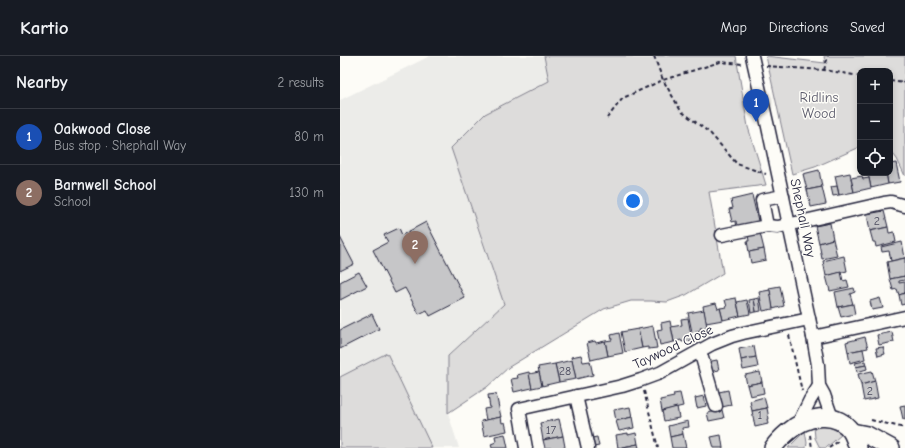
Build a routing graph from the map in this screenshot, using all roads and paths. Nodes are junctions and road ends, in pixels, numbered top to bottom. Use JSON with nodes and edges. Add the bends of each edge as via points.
{"nodes":[{"id":1,"x":654,"y":56,"type":"edge"},
{"id":2,"x":828,"y":56,"type":"edge"},
{"id":3,"x":753,"y":60,"type":"edge"},
{"id":4,"x":824,"y":70,"type":"junction"},
{"id":5,"x":857,"y":76,"type":"edge"},
{"id":6,"x":905,"y":77,"type":"edge"},
{"id":7,"x":663,"y":80,"type":"junction"},
{"id":8,"x":893,"y":81,"type":"edge"},
{"id":9,"x":905,"y":83,"type":"edge"},
{"id":10,"x":607,"y":118,"type":"dead end"},
{"id":11,"x":779,"y":178,"type":"junction"},
{"id":12,"x":782,"y":196,"type":"junction"},
{"id":13,"x":905,"y":206,"type":"edge"},
{"id":14,"x":788,"y":224,"type":"junction"},
{"id":15,"x":767,"y":226,"type":"junction"},
{"id":16,"x":722,"y":235,"type":"dead end"},
{"id":17,"x":905,"y":317,"type":"edge"},
{"id":18,"x":809,"y":319,"type":"junction"},
{"id":19,"x":787,"y":324,"type":"junction"},
{"id":20,"x":813,"y":337,"type":"junction"},
{"id":21,"x":700,"y":350,"type":"junction"},
{"id":22,"x":641,"y":380,"type":"junction"},
{"id":23,"x":820,"y":386,"type":"junction"},
{"id":24,"x":802,"y":394,"type":"dead end"},
{"id":25,"x":576,"y":396,"type":"junction"},
{"id":26,"x":716,"y":406,"type":"dead end"},
{"id":27,"x":832,"y":418,"type":"junction"},
{"id":28,"x":866,"y":419,"type":"dead end"},
{"id":29,"x":803,"y":428,"type":"junction"},
{"id":30,"x":905,"y":428,"type":"edge"},
{"id":31,"x":846,"y":435,"type":"junction"},
{"id":32,"x":526,"y":448,"type":"edge"},
{"id":33,"x":588,"y":448,"type":"edge"},
{"id":34,"x":658,"y":448,"type":"edge"},
{"id":35,"x":773,"y":448,"type":"edge"},
{"id":36,"x":812,"y":448,"type":"edge"},
{"id":37,"x":828,"y":448,"type":"edge"},
{"id":38,"x":858,"y":448,"type":"edge"},
{"id":39,"x":891,"y":448,"type":"edge"}],
"edges":[{"from":1,"to":7,"type":"path"},
{"from":2,"to":4,"type":"path"},
{"from":3,"to":4,"type":"path"},
{"from":3,"to":7,"type":"path","via":[[720,62]]},
{"from":3,"to":11,"type":"street","name":"Shephall Way"},
{"from":4,"to":5,"type":"path"},
{"from":6,"to":9,"type":"path"},
{"from":7,"to":10,"type":"path","via":[[623,98]]},
{"from":7,"to":11,"type":"path","via":[[681,111],[710,133],[737,164]]},
{"from":8,"to":9,"type":"path"},
{"from":11,"to":12,"type":"street","name":"Shephall Way"},
{"from":12,"to":14,"type":"street","name":"Shephall Way"},
{"from":12,"to":15,"type":"street","via":[[762,200]]},
{"from":13,"to":14,"type":"street","via":[[884,203]]},
{"from":14,"to":15,"type":"street","via":[[778,227]]},
{"from":14,"to":18,"type":"street","name":"Shephall Way"},
{"from":15,"to":16,"type":"street"},
{"from":17,"to":20,"type":"street"},
{"from":18,"to":19,"type":"street","name":"Taywood Close"},
{"from":18,"to":20,"type":"street","name":"Shephall Way"},
{"from":19,"to":21,"type":"street","name":"Taywood Close","via":[[732,336]]},
{"from":19,"to":24,"type":"path"},
{"from":20,"to":23,"type":"street","name":"Shephall Way"},
{"from":21,"to":22,"type":"street","name":"Taywood Close","via":[[660,373]]},
{"from":21,"to":26,"type":"street"},
{"from":22,"to":25,"type":"street","name":"Taywood Close"},
{"from":22,"to":34,"type":"path"},
{"from":23,"to":27,"type":"street","name":"Shephall Way"},
{"from":23,"to":29,"type":"street","via":[[810,400]]},
{"from":25,"to":32,"type":"street","name":"Taywood Close","via":[[519,409]]},
{"from":25,"to":33,"type":"street"},
{"from":27,"to":29,"type":"highway","via":[[813,418]]},
{"from":27,"to":31,"type":"highway","via":[[845,425]]},
{"from":28,"to":30,"type":"path"},
{"from":29,"to":35,"type":"highway","via":[[788,432]]},
{"from":29,"to":36,"type":"path"},
{"from":31,"to":37,"type":"path"},
{"from":31,"to":38,"type":"highway"},
{"from":31,"to":39,"type":"highway","via":[[867,435]]}]}
